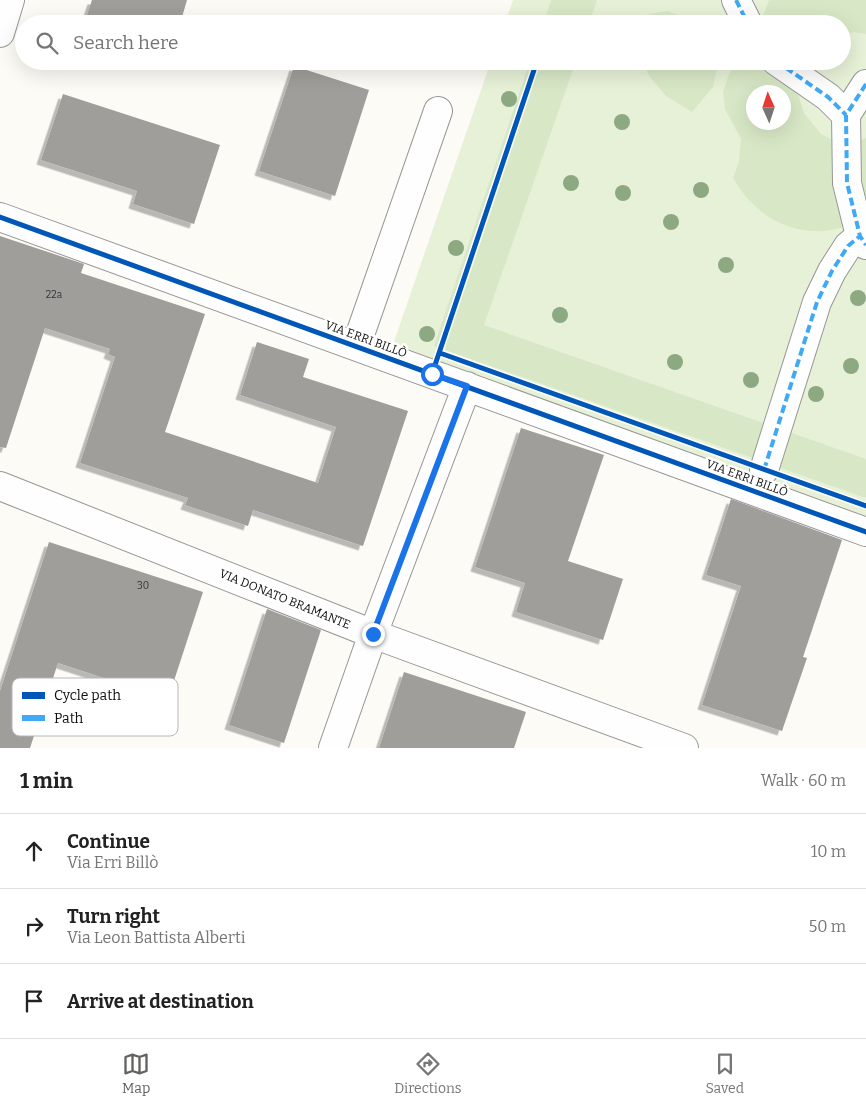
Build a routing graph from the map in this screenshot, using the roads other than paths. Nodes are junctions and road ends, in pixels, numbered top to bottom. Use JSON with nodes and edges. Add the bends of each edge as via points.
{"nodes":[{"id":1,"x":10,"y":0,"type":"edge"},
{"id":2,"x":736,"y":0,"type":"edge"},
{"id":3,"x":744,"y":15,"type":"edge"},
{"id":4,"x":0,"y":33,"type":"edge"},
{"id":5,"x":789,"y":70,"type":"edge"},
{"id":6,"x":866,"y":84,"type":"edge"},
{"id":7,"x":438,"y":111,"type":"dead end"},
{"id":8,"x":846,"y":115,"type":"junction"},
{"id":9,"x":0,"y":217,"type":"edge"},
{"id":10,"x":863,"y":241,"type":"edge"},
{"id":11,"x":356,"y":346,"type":"junction"},
{"id":12,"x":467,"y":386,"type":"junction"},
{"id":13,"x":764,"y":470,"type":"dead end"},
{"id":14,"x":0,"y":486,"type":"edge"},
{"id":15,"x":866,"y":532,"type":"edge"},
{"id":16,"x":373,"y":634,"type":"junction"},
{"id":17,"x":333,"y":748,"type":"edge"},
{"id":18,"x":684,"y":748,"type":"edge"}],
"edges":[{"from":1,"to":4,"type":"street"},
{"from":2,"to":3,"type":"street"},
{"from":5,"to":8,"type":"street","via":[[828,97]]},
{"from":6,"to":8,"type":"street"},
{"from":7,"to":11,"type":"street"},
{"from":8,"to":10,"type":"street","via":[[846,183]]},
{"from":9,"to":11,"type":"street","name":"VIA ERRI BILLÒ"},
{"from":10,"to":13,"type":"street","via":[[848,246],[817,302]]},
{"from":11,"to":12,"type":"street","name":"VIA ERRI BILLÒ"},
{"from":12,"to":15,"type":"street","name":"VIA ERRI BILLÒ"},
{"from":12,"to":16,"type":"street"},
{"from":14,"to":16,"type":"street","name":"VIA DONATO BRAMANTE"},
{"from":16,"to":17,"type":"street"},
{"from":16,"to":18,"type":"street","name":"VIA DONATO BRAMANTE"}]}
